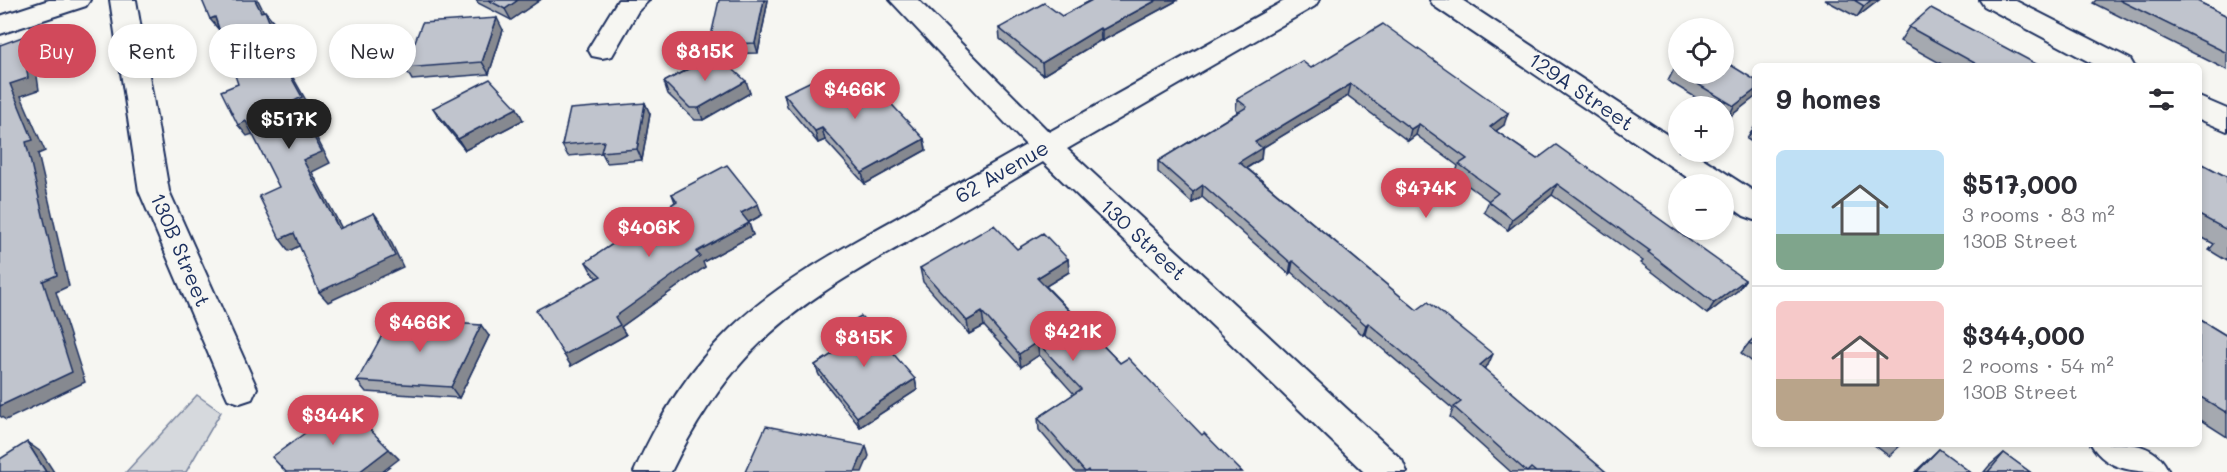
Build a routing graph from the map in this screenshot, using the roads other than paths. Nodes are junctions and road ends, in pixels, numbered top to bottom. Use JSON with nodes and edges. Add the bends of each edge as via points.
{"nodes":[{"id":1,"x":77,"y":0,"type":"edge"},
{"id":2,"x":123,"y":0,"type":"edge"},
{"id":3,"x":636,"y":0,"type":"edge"},
{"id":4,"x":903,"y":0,"type":"edge"},
{"id":5,"x":1306,"y":0,"type":"edge"},
{"id":6,"x":1443,"y":0,"type":"edge"},
{"id":7,"x":1993,"y":0,"type":"edge"},
{"id":8,"x":0,"y":26,"type":"edge"},
{"id":9,"x":602,"y":49,"type":"dead end"},
{"id":10,"x":2114,"y":63,"type":"edge"},
{"id":11,"x":2202,"y":108,"type":"edge"},
{"id":12,"x":2227,"y":121,"type":"edge"},
{"id":13,"x":1046,"y":146,"type":"junction"},
{"id":14,"x":1704,"y":174,"type":"edge"},
{"id":15,"x":1734,"y":194,"type":"edge"},
{"id":16,"x":1752,"y":206,"type":"edge"},
{"id":17,"x":240,"y":388,"type":"dead end"},
{"id":18,"x":2114,"y":447,"type":"edge"},
{"id":19,"x":652,"y":472,"type":"edge"},
{"id":20,"x":1389,"y":472,"type":"edge"},
{"id":21,"x":2151,"y":472,"type":"edge"}],
"edges":[{"from":1,"to":8,"type":"street"},
{"from":2,"to":17,"type":"street","name":"130B Street","via":[[154,191]]},
{"from":3,"to":9,"type":"street","via":[[628,5]]},
{"from":4,"to":13,"type":"street","name":"130 Street"},
{"from":5,"to":13,"type":"street","name":"62 Avenue"},
{"from":6,"to":14,"type":"street","name":"129A Street"},
{"from":7,"to":10,"type":"street"},
{"from":11,"to":12,"type":"street"},
{"from":13,"to":19,"type":"street","name":"62 Avenue","via":[[794,294],[754,327],[716,368],[672,430]]},
{"from":13,"to":20,"type":"street","name":"130 Street"},
{"from":15,"to":16,"type":"street"},
{"from":18,"to":21,"type":"street"}]}
